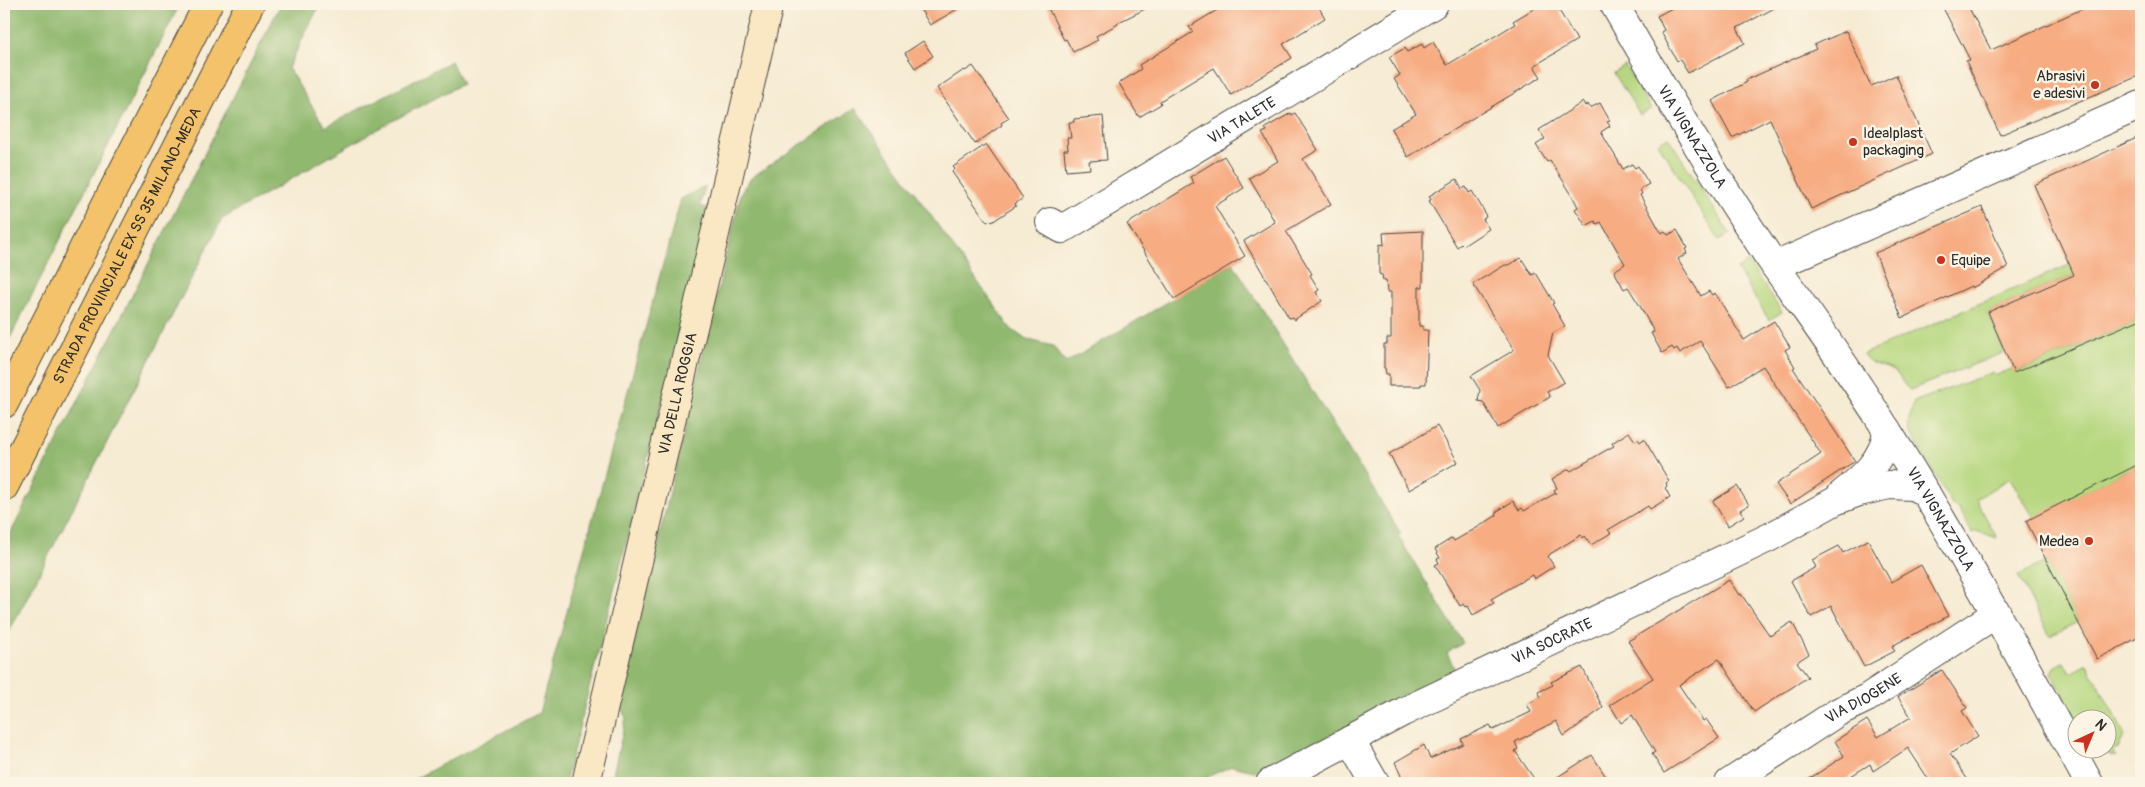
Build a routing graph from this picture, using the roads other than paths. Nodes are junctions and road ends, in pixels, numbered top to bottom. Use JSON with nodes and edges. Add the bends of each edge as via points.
{"nodes":[{"id":1,"x":208,"y":4,"type":"edge"},
{"id":2,"x":250,"y":4,"type":"edge"},
{"id":3,"x":769,"y":4,"type":"edge"},
{"id":4,"x":1434,"y":4,"type":"edge"},
{"id":5,"x":1614,"y":4,"type":"edge"},
{"id":6,"x":2141,"y":104,"type":"edge"},
{"id":7,"x":1050,"y":222,"type":"dead end"},
{"id":8,"x":1775,"y":266,"type":"junction"},
{"id":9,"x":4,"y":404,"type":"edge"},
{"id":10,"x":1887,"y":430,"type":"junction"},
{"id":11,"x":4,"y":487,"type":"edge"},
{"id":12,"x":1926,"y":493,"type":"junction"},
{"id":13,"x":1834,"y":501,"type":"junction"},
{"id":14,"x":1997,"y":613,"type":"junction"},
{"id":15,"x":1350,"y":740,"type":"junction"},
{"id":16,"x":586,"y":783,"type":"edge"},
{"id":17,"x":1270,"y":783,"type":"edge"},
{"id":18,"x":1375,"y":783,"type":"edge"},
{"id":19,"x":1729,"y":783,"type":"edge"},
{"id":20,"x":2089,"y":783,"type":"edge"}],
"edges":[{"from":1,"to":9,"type":"highway"},
{"from":2,"to":11,"type":"highway","name":"STRADA PROVINCIALE EX SS 35 MILANO-MEDA"},
{"from":3,"to":16,"type":"street","name":"VIA DELLA ROGGIA"},
{"from":4,"to":7,"type":"street","name":"VIA TALETE","via":[[1062,229]]},
{"from":5,"to":8,"type":"street","name":"VIA VIGNAZZOLA"},
{"from":6,"to":8,"type":"street"},
{"from":8,"to":10,"type":"street","name":"VIA VIGNAZZOLA"},
{"from":10,"to":12,"type":"street","name":"VIA VIGNAZZOLA"},
{"from":10,"to":13,"type":"street","name":"VIA SOCRATE","via":[[1881,454],[1854,485]]},
{"from":12,"to":13,"type":"street","name":"VIA SOCRATE","via":[[1913,486],[1889,485]]},
{"from":12,"to":14,"type":"street","name":"VIA VIGNAZZOLA"},
{"from":13,"to":15,"type":"street","name":"VIA SOCRATE","via":[[1770,537]]},
{"from":14,"to":19,"type":"street","name":"VIA DIOGENE"},
{"from":14,"to":20,"type":"street","name":"VIA VIGNAZZOLA"},
{"from":15,"to":17,"type":"street","name":"VIA SOCRATE"},
{"from":15,"to":18,"type":"street"}]}
